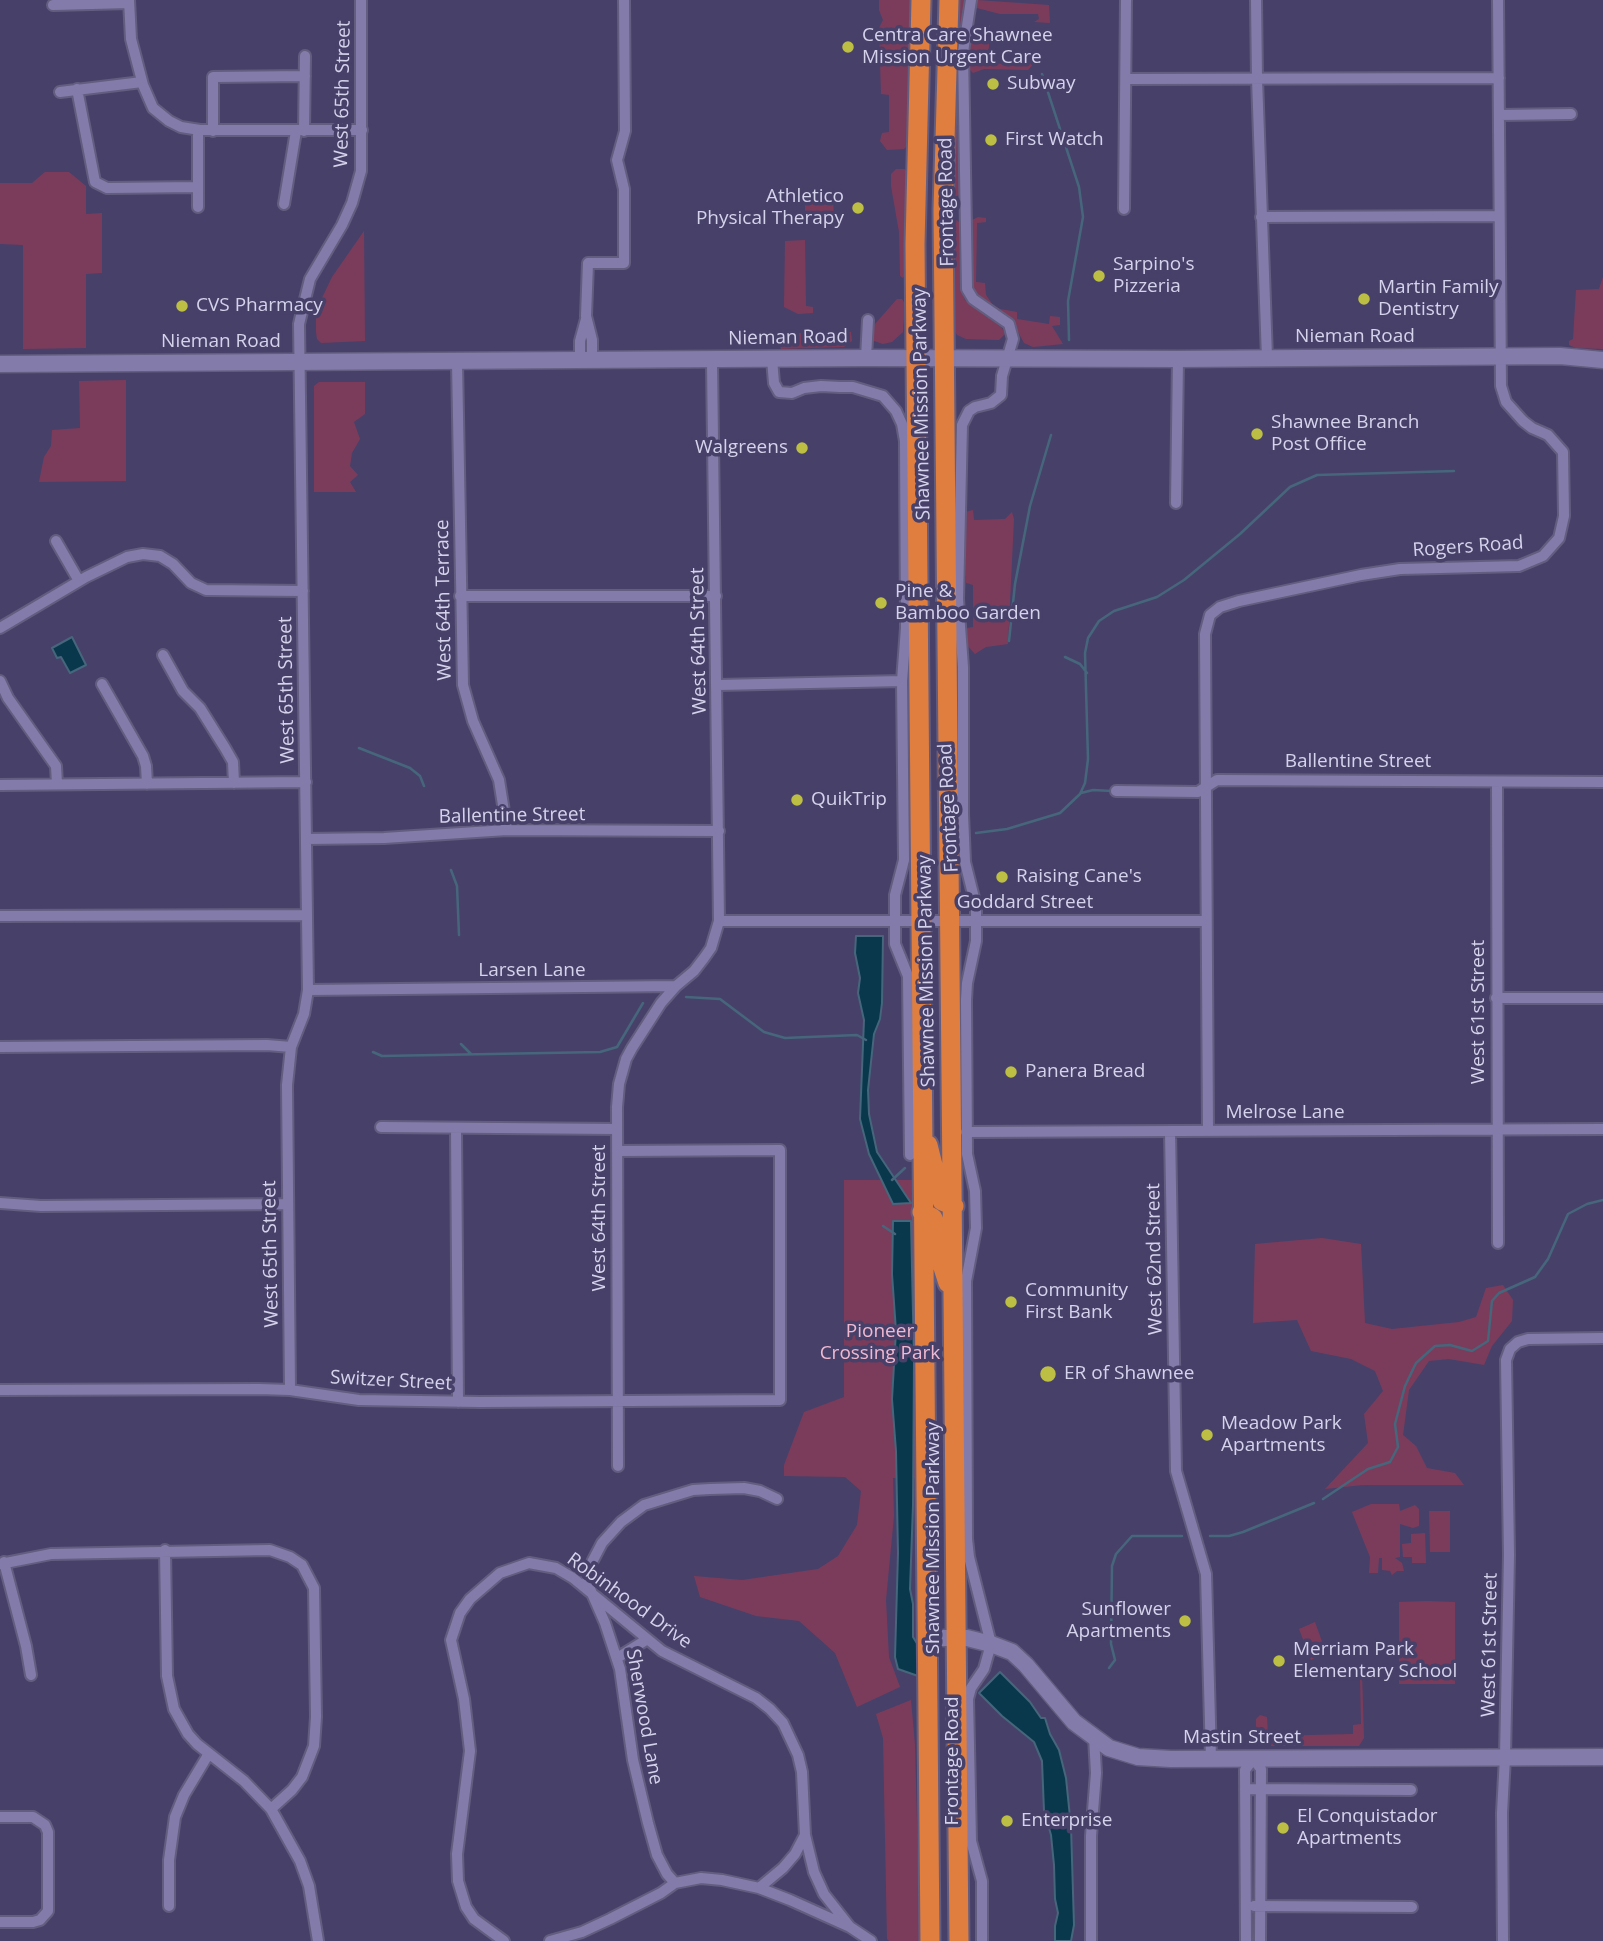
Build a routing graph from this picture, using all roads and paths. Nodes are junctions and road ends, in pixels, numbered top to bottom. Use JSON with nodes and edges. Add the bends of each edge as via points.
{"nodes":[{"id":1,"x":361,"y":0,"type":"edge"},
{"id":2,"x":624,"y":0,"type":"edge"},
{"id":3,"x":921,"y":0,"type":"edge"},
{"id":4,"x":949,"y":0,"type":"edge"},
{"id":5,"x":971,"y":0,"type":"edge"},
{"id":6,"x":1126,"y":0,"type":"edge"},
{"id":7,"x":1256,"y":0,"type":"edge"},
{"id":8,"x":1498,"y":0,"type":"edge"},
{"id":9,"x":74,"y":2,"type":"edge"},
{"id":10,"x":129,"y":2,"type":"edge"},
{"id":11,"x":53,"y":5,"type":"dead end"},
{"id":12,"x":305,"y":56,"type":"dead end"},
{"id":13,"x":305,"y":76,"type":"junction"},
{"id":14,"x":1499,"y":78,"type":"junction"},
{"id":15,"x":1126,"y":79,"type":"junction"},
{"id":16,"x":1257,"y":79,"type":"junction"},
{"id":17,"x":142,"y":82,"type":"junction"},
{"id":18,"x":77,"y":89,"type":"junction"},
{"id":19,"x":60,"y":92,"type":"dead end"},
{"id":20,"x":1571,"y":114,"type":"dead end"},
{"id":21,"x":1499,"y":115,"type":"junction"},
{"id":22,"x":198,"y":130,"type":"junction"},
{"id":23,"x":362,"y":130,"type":"junction"},
{"id":24,"x":213,"y":131,"type":"junction"},
{"id":25,"x":300,"y":131,"type":"junction"},
{"id":26,"x":198,"y":187,"type":"junction"},
{"id":27,"x":284,"y":204,"type":"dead end"},
{"id":28,"x":198,"y":207,"type":"dead end"},
{"id":29,"x":1124,"y":209,"type":"dead end"},
{"id":30,"x":965,"y":210,"type":"junction"},
{"id":31,"x":943,"y":211,"type":"junction"},
{"id":32,"x":1499,"y":216,"type":"junction"},
{"id":33,"x":1261,"y":218,"type":"junction"},
{"id":34,"x":868,"y":320,"type":"dead end"},
{"id":35,"x":1603,"y":352,"type":"edge"},
{"id":36,"x":1501,"y":357,"type":"junction"},
{"id":37,"x":1577,"y":357,"type":"junction"},
{"id":38,"x":866,"y":358,"type":"junction"},
{"id":39,"x":916,"y":358,"type":"junction"},
{"id":40,"x":944,"y":358,"type":"junction"},
{"id":41,"x":1266,"y":358,"type":"junction"},
{"id":42,"x":772,"y":359,"type":"junction"},
{"id":43,"x":1007,"y":359,"type":"junction"},
{"id":44,"x":1178,"y":359,"type":"junction"},
{"id":45,"x":712,"y":360,"type":"junction"},
{"id":46,"x":1603,"y":360,"type":"edge"},
{"id":47,"x":586,"y":361,"type":"junction"},
{"id":48,"x":457,"y":362,"type":"junction"},
{"id":49,"x":300,"y":363,"type":"junction"},
{"id":50,"x":0,"y":364,"type":"edge"},
{"id":51,"x":1176,"y":503,"type":"dead end"},
{"id":52,"x":56,"y":541,"type":"dead end"},
{"id":53,"x":79,"y":581,"type":"junction"},
{"id":54,"x":303,"y":591,"type":"junction"},
{"id":55,"x":716,"y":596,"type":"junction"},
{"id":56,"x":460,"y":597,"type":"junction"},
{"id":57,"x":0,"y":628,"type":"edge"},
{"id":58,"x":163,"y":655,"type":"dead end"},
{"id":59,"x":0,"y":681,"type":"edge"},
{"id":60,"x":902,"y":681,"type":"junction"},
{"id":61,"x":102,"y":684,"type":"dead end"},
{"id":62,"x":718,"y":685,"type":"junction"},
{"id":63,"x":306,"y":782,"type":"junction"},
{"id":64,"x":1497,"y":782,"type":"junction"},
{"id":65,"x":1603,"y":782,"type":"edge"},
{"id":66,"x":233,"y":783,"type":"junction"},
{"id":67,"x":147,"y":784,"type":"junction"},
{"id":68,"x":0,"y":785,"type":"edge"},
{"id":69,"x":57,"y":785,"type":"junction"},
{"id":70,"x":1205,"y":788,"type":"junction"},
{"id":71,"x":1116,"y":791,"type":"dead end"},
{"id":72,"x":507,"y":830,"type":"junction"},
{"id":73,"x":719,"y":831,"type":"junction"},
{"id":74,"x":306,"y":839,"type":"junction"},
{"id":75,"x":306,"y":915,"type":"junction"},
{"id":76,"x":0,"y":916,"type":"edge"},
{"id":77,"x":895,"y":920,"type":"junction"},
{"id":78,"x":921,"y":920,"type":"junction"},
{"id":79,"x":949,"y":920,"type":"junction"},
{"id":80,"x":719,"y":921,"type":"junction"},
{"id":81,"x":976,"y":921,"type":"junction"},
{"id":82,"x":1206,"y":921,"type":"junction"},
{"id":83,"x":676,"y":986,"type":"junction"},
{"id":84,"x":308,"y":990,"type":"junction"},
{"id":85,"x":1496,"y":998,"type":"junction"},
{"id":86,"x":1603,"y":998,"type":"edge"},
{"id":87,"x":0,"y":1046,"type":"edge"},
{"id":88,"x":291,"y":1047,"type":"junction"},
{"id":89,"x":922,"y":1124,"type":"junction"},
{"id":90,"x":381,"y":1127,"type":"dead end"},
{"id":91,"x":456,"y":1128,"type":"junction"},
{"id":92,"x":617,"y":1129,"type":"junction"},
{"id":93,"x":1603,"y":1129,"type":"edge"},
{"id":94,"x":1497,"y":1130,"type":"junction"},
{"id":95,"x":1208,"y":1131,"type":"junction"},
{"id":96,"x":966,"y":1132,"type":"junction"},
{"id":97,"x":1170,"y":1132,"type":"junction"},
{"id":98,"x":617,"y":1151,"type":"junction"},
{"id":99,"x":910,"y":1155,"type":"joint"},
{"id":100,"x":922,"y":1182,"type":"junction"},
{"id":101,"x":0,"y":1203,"type":"edge"},
{"id":102,"x":287,"y":1204,"type":"junction"},
{"id":103,"x":954,"y":1206,"type":"junction"},
{"id":104,"x":976,"y":1206,"type":"junction"},
{"id":105,"x":922,"y":1212,"type":"junction"},
{"id":106,"x":1498,"y":1242,"type":"dead end"},
{"id":107,"x":955,"y":1307,"type":"junction"},
{"id":108,"x":1603,"y":1338,"type":"edge"},
{"id":109,"x":0,"y":1391,"type":"edge"},
{"id":110,"x":290,"y":1391,"type":"junction"},
{"id":111,"x":618,"y":1401,"type":"junction"},
{"id":112,"x":458,"y":1402,"type":"junction"},
{"id":113,"x":618,"y":1466,"type":"dead end"},
{"id":114,"x":777,"y":1499,"type":"dead end"},
{"id":115,"x":165,"y":1550,"type":"junction"},
{"id":116,"x":2,"y":1563,"type":"edge"},
{"id":117,"x":590,"y":1591,"type":"junction"},
{"id":118,"x":926,"y":1638,"type":"junction"},
{"id":119,"x":958,"y":1638,"type":"junction"},
{"id":120,"x":646,"y":1640,"type":"junction"},
{"id":121,"x":991,"y":1644,"type":"junction"},
{"id":122,"x":617,"y":1658,"type":"junction"},
{"id":123,"x":31,"y":1675,"type":"dead end"},
{"id":124,"x":1094,"y":1737,"type":"junction"},
{"id":125,"x":208,"y":1755,"type":"junction"},
{"id":126,"x":1506,"y":1757,"type":"junction"},
{"id":127,"x":1603,"y":1757,"type":"edge"},
{"id":128,"x":1211,"y":1759,"type":"junction"},
{"id":129,"x":1252,"y":1759,"type":"junction"},
{"id":130,"x":1245,"y":1789,"type":"junction"},
{"id":131,"x":1261,"y":1789,"type":"junction"},
{"id":132,"x":1411,"y":1790,"type":"dead end"},
{"id":133,"x":271,"y":1809,"type":"junction"},
{"id":134,"x":0,"y":1817,"type":"edge"},
{"id":135,"x":805,"y":1835,"type":"junction"},
{"id":136,"x":675,"y":1883,"type":"junction"},
{"id":137,"x":759,"y":1888,"type":"junction"},
{"id":138,"x":169,"y":1906,"type":"dead end"},
{"id":139,"x":1246,"y":1906,"type":"junction"},
{"id":140,"x":1259,"y":1906,"type":"junction"},
{"id":141,"x":1412,"y":1906,"type":"dead end"},
{"id":142,"x":0,"y":1922,"type":"edge"},
{"id":143,"x":850,"y":1927,"type":"junction"},
{"id":144,"x":318,"y":1941,"type":"edge"},
{"id":145,"x":504,"y":1941,"type":"edge"},
{"id":146,"x":550,"y":1941,"type":"edge"},
{"id":147,"x":871,"y":1941,"type":"edge"},
{"id":148,"x":930,"y":1941,"type":"edge"},
{"id":149,"x":959,"y":1941,"type":"edge"},
{"id":150,"x":982,"y":1941,"type":"edge"},
{"id":151,"x":1091,"y":1941,"type":"edge"},
{"id":152,"x":1246,"y":1941,"type":"edge"},
{"id":153,"x":1260,"y":1941,"type":"edge"},
{"id":154,"x":1503,"y":1941,"type":"edge"}],
"edges":[{"from":1,"to":23,"type":"street","name":"West 65th Street"},
{"from":2,"to":47,"type":"street","via":[[625,131],[617,160],[624,189],[624,262],[588,263],[586,316],[592,340]]},
{"from":3,"to":39,"type":"highway","name":"Shawnee Mission Parkway"},
{"from":4,"to":31,"type":"highway","name":"Shawnee Mission Parkway"},
{"from":5,"to":30,"type":"street","name":"Frontage Road","via":[[963,52]]},
{"from":6,"to":15,"type":"street"},
{"from":7,"to":16,"type":"street"},
{"from":8,"to":14,"type":"street"},
{"from":9,"to":10,"type":"street"},
{"from":9,"to":11,"type":"street"},
{"from":10,"to":17,"type":"street","via":[[131,39]]},
{"from":12,"to":13,"type":"street"},
{"from":13,"to":24,"type":"street","via":[[213,76]]},
{"from":13,"to":25,"type":"street"},
{"from":14,"to":16,"type":"street"},
{"from":14,"to":21,"type":"street"},
{"from":15,"to":16,"type":"street"},
{"from":15,"to":29,"type":"street"},
{"from":16,"to":33,"type":"street"},
{"from":17,"to":18,"type":"street"},
{"from":17,"to":22,"type":"street","via":[[153,108],[181,127]]},
{"from":18,"to":19,"type":"street"},
{"from":18,"to":26,"type":"street","via":[[95,182],[107,188]]},
{"from":20,"to":21,"type":"street"},
{"from":21,"to":32,"type":"street"},
{"from":22,"to":24,"type":"street"},
{"from":22,"to":26,"type":"street"},
{"from":23,"to":25,"type":"street"},
{"from":23,"to":49,"type":"street","name":"West 65th Street","via":[[361,171],[352,203],[310,279],[302,306]]},
{"from":24,"to":25,"type":"street"},
{"from":25,"to":27,"type":"street"},
{"from":26,"to":28,"type":"street"},
{"from":30,"to":31,"type":"street"},
{"from":30,"to":43,"type":"street","name":"Frontage Road","via":[[967,289],[973,299],[1009,324],[1013,339]]},
{"from":31,"to":40,"type":"highway","name":"Shawnee Mission Parkway"},
{"from":32,"to":33,"type":"street"},
{"from":32,"to":36,"type":"street"},
{"from":33,"to":41,"type":"street"},
{"from":34,"to":38,"type":"street"},
{"from":35,"to":37,"type":"main road","name":"Nieman Road"},
{"from":36,"to":37,"type":"main road","name":"Nieman Road"},
{"from":36,"to":41,"type":"main road","name":"Nieman Road"},
{"from":36,"to":70,"type":"street","name":"Rogers Road","via":[[1506,402],[1532,428],[1556,441],[1563,452],[1564,516],[1559,538],[1543,556],[1519,566],[1400,569],[1220,607],[1210,615],[1205,634]]},
{"from":37,"to":46,"type":"main road","name":"Nieman Road"},
{"from":38,"to":39,"type":"main road","name":"Nieman Road"},
{"from":38,"to":42,"type":"main road","name":"Nieman Road"},
{"from":39,"to":40,"type":"main road","name":"Nieman Road"},
{"from":39,"to":78,"type":"highway","name":"Shawnee Mission Parkway"},
{"from":40,"to":43,"type":"main road","name":"Nieman Road"},
{"from":40,"to":79,"type":"highway","name":"Shawnee Mission Parkway"},
{"from":41,"to":44,"type":"main road","name":"Nieman Road"},
{"from":42,"to":45,"type":"main road","name":"Nieman Road"},
{"from":42,"to":60,"type":"street","via":[[779,392],[821,386],[864,390],[889,401],[902,424],[906,602]]},
{"from":43,"to":44,"type":"main road","name":"Nieman Road"},
{"from":43,"to":81,"type":"street","name":"Frontage Road","via":[[1000,395],[969,411],[961,435],[958,599],[963,814],[965,862]]},
{"from":44,"to":51,"type":"street"},
{"from":45,"to":47,"type":"main road","name":"Nieman Road"},
{"from":45,"to":55,"type":"street","name":"West 64th Street"},
{"from":47,"to":48,"type":"main road","name":"Nieman Road"},
{"from":48,"to":49,"type":"main road","name":"Nieman Road"},
{"from":48,"to":56,"type":"street","name":"West 64th Terrace"},
{"from":49,"to":50,"type":"main road","name":"Nieman Road"},
{"from":49,"to":54,"type":"street","name":"West 65th Street"},
{"from":52,"to":53,"type":"street"},
{"from":53,"to":54,"type":"street","via":[[143,554],[167,560],[191,583],[206,590]]},
{"from":53,"to":57,"type":"street"},
{"from":54,"to":63,"type":"street","name":"West 65th Street"},
{"from":55,"to":56,"type":"street"},
{"from":55,"to":62,"type":"street","name":"West 64th Street"},
{"from":56,"to":72,"type":"street","name":"West 64th Terrace","via":[[463,685],[499,780]]},
{"from":58,"to":66,"type":"street","via":[[233,762]]},
{"from":59,"to":69,"type":"street","via":[[56,766]]},
{"from":60,"to":62,"type":"street"},
{"from":60,"to":77,"type":"street","via":[[904,860],[895,895]]},
{"from":61,"to":67,"type":"street","via":[[143,756]]},
{"from":62,"to":73,"type":"street","name":"West 64th Street"},
{"from":63,"to":66,"type":"street"},
{"from":63,"to":74,"type":"street","name":"West 65th Street"},
{"from":64,"to":65,"type":"street","name":"Ballentine Street"},
{"from":64,"to":70,"type":"street","name":"Ballentine Street","via":[[1217,780]]},
{"from":64,"to":85,"type":"street","name":"West 61st Street"},
{"from":66,"to":67,"type":"street"},
{"from":67,"to":69,"type":"street"},
{"from":68,"to":69,"type":"street"},
{"from":70,"to":71,"type":"street","name":"Ballentine Street","via":[[1198,792]]},
{"from":70,"to":82,"type":"street"},
{"from":72,"to":73,"type":"street","name":"Ballentine Street"},
{"from":72,"to":74,"type":"street","name":"Ballentine Street"},
{"from":73,"to":80,"type":"street","name":"West 64th Street"},
{"from":74,"to":75,"type":"street","name":"West 65th Street"},
{"from":75,"to":76,"type":"street"},
{"from":75,"to":84,"type":"street","name":"West 65th Street"},
{"from":77,"to":78,"type":"street","name":"Goddard Street"},
{"from":77,"to":80,"type":"street","name":"Goddard Street"},
{"from":77,"to":99,"type":"street","via":[[897,953],[908,976]]},
{"from":78,"to":79,"type":"street","name":"Goddard Street"},
{"from":78,"to":89,"type":"highway","name":"Shawnee Mission Parkway"},
{"from":79,"to":81,"type":"street","name":"Goddard Street"},
{"from":79,"to":103,"type":"highway","name":"Shawnee Mission Parkway"},
{"from":80,"to":83,"type":"street","via":[[705,958]]},
{"from":81,"to":82,"type":"street","name":"Goddard Street"},
{"from":81,"to":96,"type":"street","name":"Frontage Road","via":[[967,983]]},
{"from":82,"to":95,"type":"street"},
{"from":83,"to":84,"type":"street","name":"Larsen Lane"},
{"from":83,"to":92,"type":"street","name":"West 64th Street","via":[[626,1059],[619,1084]]},
{"from":84,"to":88,"type":"street","name":"West 65th Street"},
{"from":85,"to":86,"type":"street"},
{"from":85,"to":94,"type":"street","name":"West 61st Street"},
{"from":87,"to":88,"type":"street"},
{"from":88,"to":102,"type":"street","name":"West 65th Street"},
{"from":89,"to":100,"type":"highway","name":"Shawnee Mission Parkway"},
{"from":89,"to":103,"type":"highway","via":[[942,1201]]},
{"from":90,"to":91,"type":"street"},
{"from":91,"to":92,"type":"street"},
{"from":91,"to":112,"type":"street"},
{"from":92,"to":98,"type":"street","name":"West 64th Street"},
{"from":93,"to":94,"type":"street","name":"Melrose Lane"},
{"from":94,"to":95,"type":"street","name":"Melrose Lane"},
{"from":94,"to":106,"type":"street","name":"West 61st Street"},
{"from":95,"to":97,"type":"street","name":"Melrose Lane"},
{"from":96,"to":97,"type":"street","name":"Melrose Lane"},
{"from":96,"to":104,"type":"street","name":"Frontage Road"},
{"from":97,"to":128,"type":"street","name":"West 62nd Street","via":[[1176,1471],[1206,1574]]},
{"from":98,"to":111,"type":"street","name":"West 64th Street"},
{"from":98,"to":111,"type":"street","name":"Switzer Street","via":[[780,1150],[780,1400]]},
{"from":99,"to":100,"type":"highway"},
{"from":100,"to":105,"type":"highway","name":"Shawnee Mission Parkway"},
{"from":101,"to":102,"type":"street"},
{"from":102,"to":110,"type":"street","name":"West 65th Street"},
{"from":103,"to":104,"type":"street"},
{"from":103,"to":107,"type":"highway","name":"Shawnee Mission Parkway"},
{"from":104,"to":121,"type":"street","name":"Frontage Road","via":[[966,1281],[967,1539]]},
{"from":105,"to":107,"type":"highway","via":[[933,1219]]},
{"from":105,"to":118,"type":"highway","name":"Shawnee Mission Parkway"},
{"from":107,"to":119,"type":"highway","name":"Shawnee Mission Parkway"},
{"from":108,"to":126,"type":"street","name":"West 61st Street","via":[[1528,1339],[1510,1349],[1506,1360]]},
{"from":109,"to":110,"type":"street","name":"Switzer Street"},
{"from":110,"to":112,"type":"street","name":"Switzer Street","via":[[359,1400]]},
{"from":111,"to":112,"type":"street","name":"Switzer Street"},
{"from":111,"to":113,"type":"street","name":"West 64th Street"},
{"from":114,"to":117,"type":"street","via":[[744,1488],[710,1489],[644,1505],[601,1543],[590,1566]]},
{"from":115,"to":116,"type":"street","via":[[51,1554]]},
{"from":115,"to":125,"type":"street","via":[[167,1684],[182,1725]]},
{"from":115,"to":133,"type":"street","via":[[270,1550],[302,1565],[314,1588],[314,1746],[302,1777]]},
{"from":116,"to":123,"type":"street"},
{"from":117,"to":120,"type":"street","name":"Robinhood Drive"},
{"from":117,"to":122,"type":"street","name":"Sherwood Lane"},
{"from":117,"to":145,"type":"street","name":"Robinhood Drive","via":[[556,1568],[529,1563],[515,1566],[470,1600],[454,1626],[452,1649],[470,1751],[458,1881],[474,1919]]},
{"from":118,"to":119,"type":"main road","name":"Mastin Street"},
{"from":118,"to":148,"type":"highway","name":"Shawnee Mission Parkway"},
{"from":119,"to":121,"type":"main road","name":"Mastin Street"},
{"from":119,"to":149,"type":"highway","name":"Shawnee Mission Parkway"},
{"from":120,"to":122,"type":"street"},
{"from":120,"to":135,"type":"street","name":"Robinhood Drive","via":[[756,1699],[783,1723],[802,1772]]},
{"from":121,"to":124,"type":"main road","name":"Mastin Street","via":[[1012,1652],[1074,1722]]},
{"from":121,"to":150,"type":"street","name":"Frontage Road","via":[[984,1670],[968,1699],[971,1841],[982,1881]]},
{"from":122,"to":136,"type":"street","name":"Sherwood Lane","via":[[642,1803],[657,1855]]},
{"from":124,"to":128,"type":"main road","name":"Mastin Street","via":[[1109,1748],[1138,1757]]},
{"from":124,"to":151,"type":"street"},
{"from":125,"to":133,"type":"street","via":[[244,1781]]},
{"from":125,"to":138,"type":"street","via":[[175,1817]]},
{"from":126,"to":127,"type":"main road","name":"Mastin Street"},
{"from":126,"to":129,"type":"main road","name":"Mastin Street"},
{"from":126,"to":154,"type":"street","name":"West 61st Street"},
{"from":128,"to":129,"type":"main road","name":"Mastin Street"},
{"from":129,"to":130,"type":"street","via":[[1245,1770]]},
{"from":129,"to":131,"type":"street","via":[[1261,1769]]},
{"from":130,"to":131,"type":"street"},
{"from":130,"to":139,"type":"street"},
{"from":131,"to":132,"type":"street"},
{"from":131,"to":140,"type":"street"},
{"from":133,"to":144,"type":"street","via":[[309,1886]]},
{"from":134,"to":142,"type":"street","via":[[33,1817],[48,1832],[48,1911],[33,1922]]},
{"from":135,"to":137,"type":"street","via":[[783,1868]]},
{"from":135,"to":143,"type":"street","name":"Robinhood Drive","via":[[824,1894]]},
{"from":136,"to":137,"type":"street","name":"Robinhood Drive","via":[[712,1878]]},
{"from":136,"to":146,"type":"street","name":"Robinhood Drive","via":[[582,1932]]},
{"from":137,"to":143,"type":"street","name":"Robinhood Drive"},
{"from":139,"to":140,"type":"street"},
{"from":139,"to":152,"type":"street"},
{"from":140,"to":141,"type":"street"},
{"from":140,"to":153,"type":"street"},
{"from":143,"to":147,"type":"street","name":"Robinhood Drive"}]}
